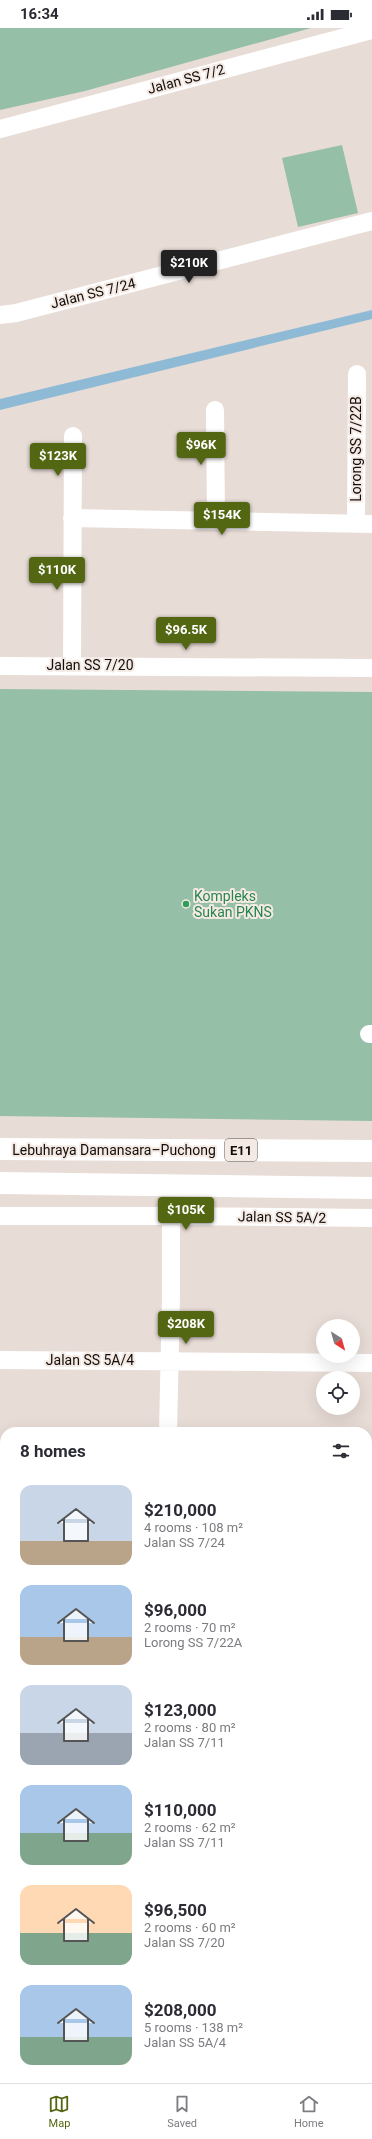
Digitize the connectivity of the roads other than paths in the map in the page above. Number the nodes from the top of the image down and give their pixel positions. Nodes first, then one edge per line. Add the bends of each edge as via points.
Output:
1 (372, 30) edge
2 (5, 129) edge
3 (372, 221) edge
4 (0, 315) edge
5 (357, 374) dead end
6 (215, 410) dead end
7 (74, 436) dead end
8 (72, 518) junction
9 (216, 521) junction
10 (364, 524) edge
11 (72, 665) junction
12 (0, 666) edge
13 (372, 668) edge
14 (0, 1149) edge
15 (372, 1151) edge
16 (0, 1183) edge
17 (372, 1188) edge
18 (0, 1216) edge
19 (171, 1216) junction
20 (372, 1218) edge
21 (0, 1360) edge
22 (170, 1360) junction
23 (372, 1363) edge
24 (168, 1427) edge

1 - 2 street, Jalan SS 7/2
3 - 4 street, Jalan SS 7/24
5 - 10 street, Lorong SS 7/22B
6 - 9 street
7 - 8 street
8 - 9 street
8 - 11 street
9 - 10 street
11 - 12 street, Jalan SS 7/20
11 - 13 street, Jalan SS 7/20
14 - 15 highway, Lebuhraya Damansara–Puchong / E11
16 - 17 highway
18 - 19 street, Jalan SS 5A/2
19 - 20 street, Jalan SS 5A/2
19 - 22 street
21 - 22 street, Jalan SS 5A/4
22 - 23 street, Jalan SS 5A/4
22 - 24 street

